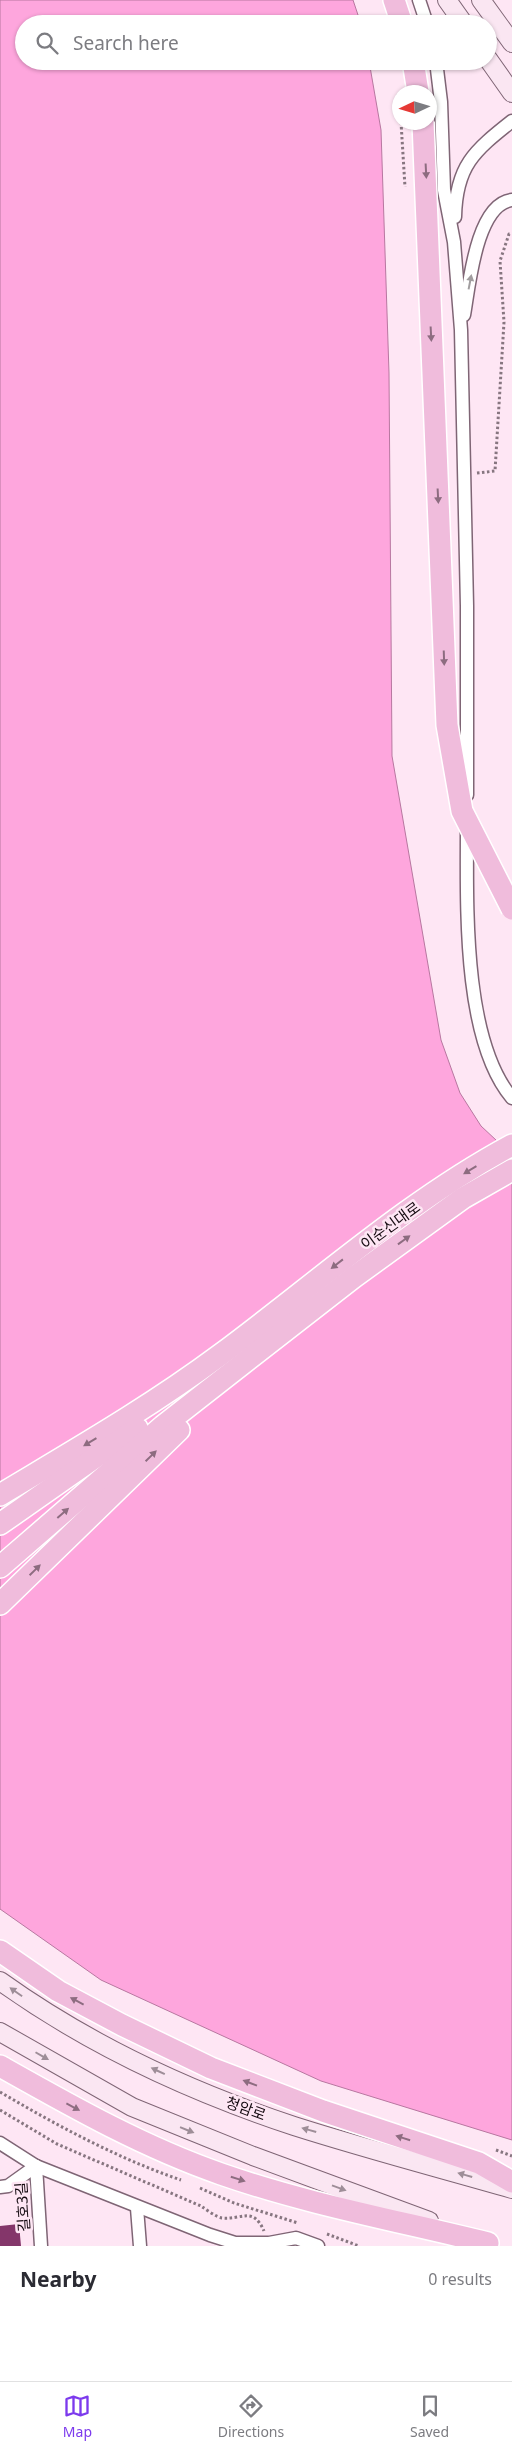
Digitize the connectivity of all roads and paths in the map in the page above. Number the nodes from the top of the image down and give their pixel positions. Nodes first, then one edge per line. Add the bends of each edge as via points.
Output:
1 (394, 0) edge
2 (420, 0) edge
3 (447, 0) edge
4 (480, 0) edge
5 (399, 15) edge
6 (424, 15) edge
7 (458, 15) edge
8 (491, 15) edge
9 (497, 23) edge
10 (512, 43) edge
11 (414, 70) edge
12 (437, 70) edge
13 (496, 70) edge
14 (417, 85) edge
15 (512, 93) edge
16 (512, 121) edge
17 (402, 130) edge
18 (423, 130) edge
19 (405, 181) dead end
20 (512, 200) edge
21 (454, 242) junction
22 (461, 330) junction
23 (512, 909) edge
24 (512, 1098) edge
25 (512, 1145) edge
26 (512, 1170) edge
27 (274, 1314) junction
28 (282, 1334) junction
29 (0, 1495) edge
30 (0, 1524) edge
31 (0, 1567) edge
32 (0, 1604) edge
33 (0, 1951) edge
34 (0, 1981) edge
35 (0, 2032) edge
36 (0, 2066) edge
37 (0, 2110) edge
38 (0, 2143) edge
39 (494, 2150) dead end
40 (512, 2156) edge
41 (36, 2166) junction
42 (512, 2182) edge
43 (0, 2187) edge
44 (512, 2189) edge
45 (137, 2208) junction
46 (263, 2212) dead end
47 (259, 2220) junction
48 (269, 2244) edge
49 (493, 2244) edge
50 (41, 2246) edge
51 (140, 2246) edge
52 (318, 2246) edge

1 - 5 highway
2 - 6 street
3 - 7 main road
4 - 8 main road
9 - 10 main road
11 - 14 highway
12 - 21 street via 442,102 444,190
13 - 15 main road
16 - 21 street via 480,146 465,168 456,192
17 - 19 path
18 -> 23 highway, bridge via 447,725 462,811
22 -> 20 street via 483,229 491,212
21 - 22 street
22 - 24 street via 467,606 467,925 475,1005 482,1038 495,1070
25 -> 27 highway, 이순신대로 via 444,1186
28 -> 26 highway, 이순신대로 via 463,1198
27 -> 29 highway via 137,1414
27 - 30 highway via 227,1360
31 -> 28 highway via 163,1426
32 -> 28 highway
42 -> 33 highway via 479,2163 323,2111 212,2068 58,1991
44 -> 34 main road, 청암로 via 294,2126 210,2095 69,2026
35 -> 49 main road via 132,2107 254,2156
36 -> 49 highway via 112,2127 220,2174 280,2192
37 - 47 path via 57,2144 201,2206 221,2218 249,2215
38 - 41 street
39 - 40 path
41 - 43 street via 8,2186
41 - 45 street
41 - 50 street, 길호3길
45 - 48 street via 235,2243
45 - 51 street
46 - 47 path
47 - 48 path
48 - 52 street via 296,2238

